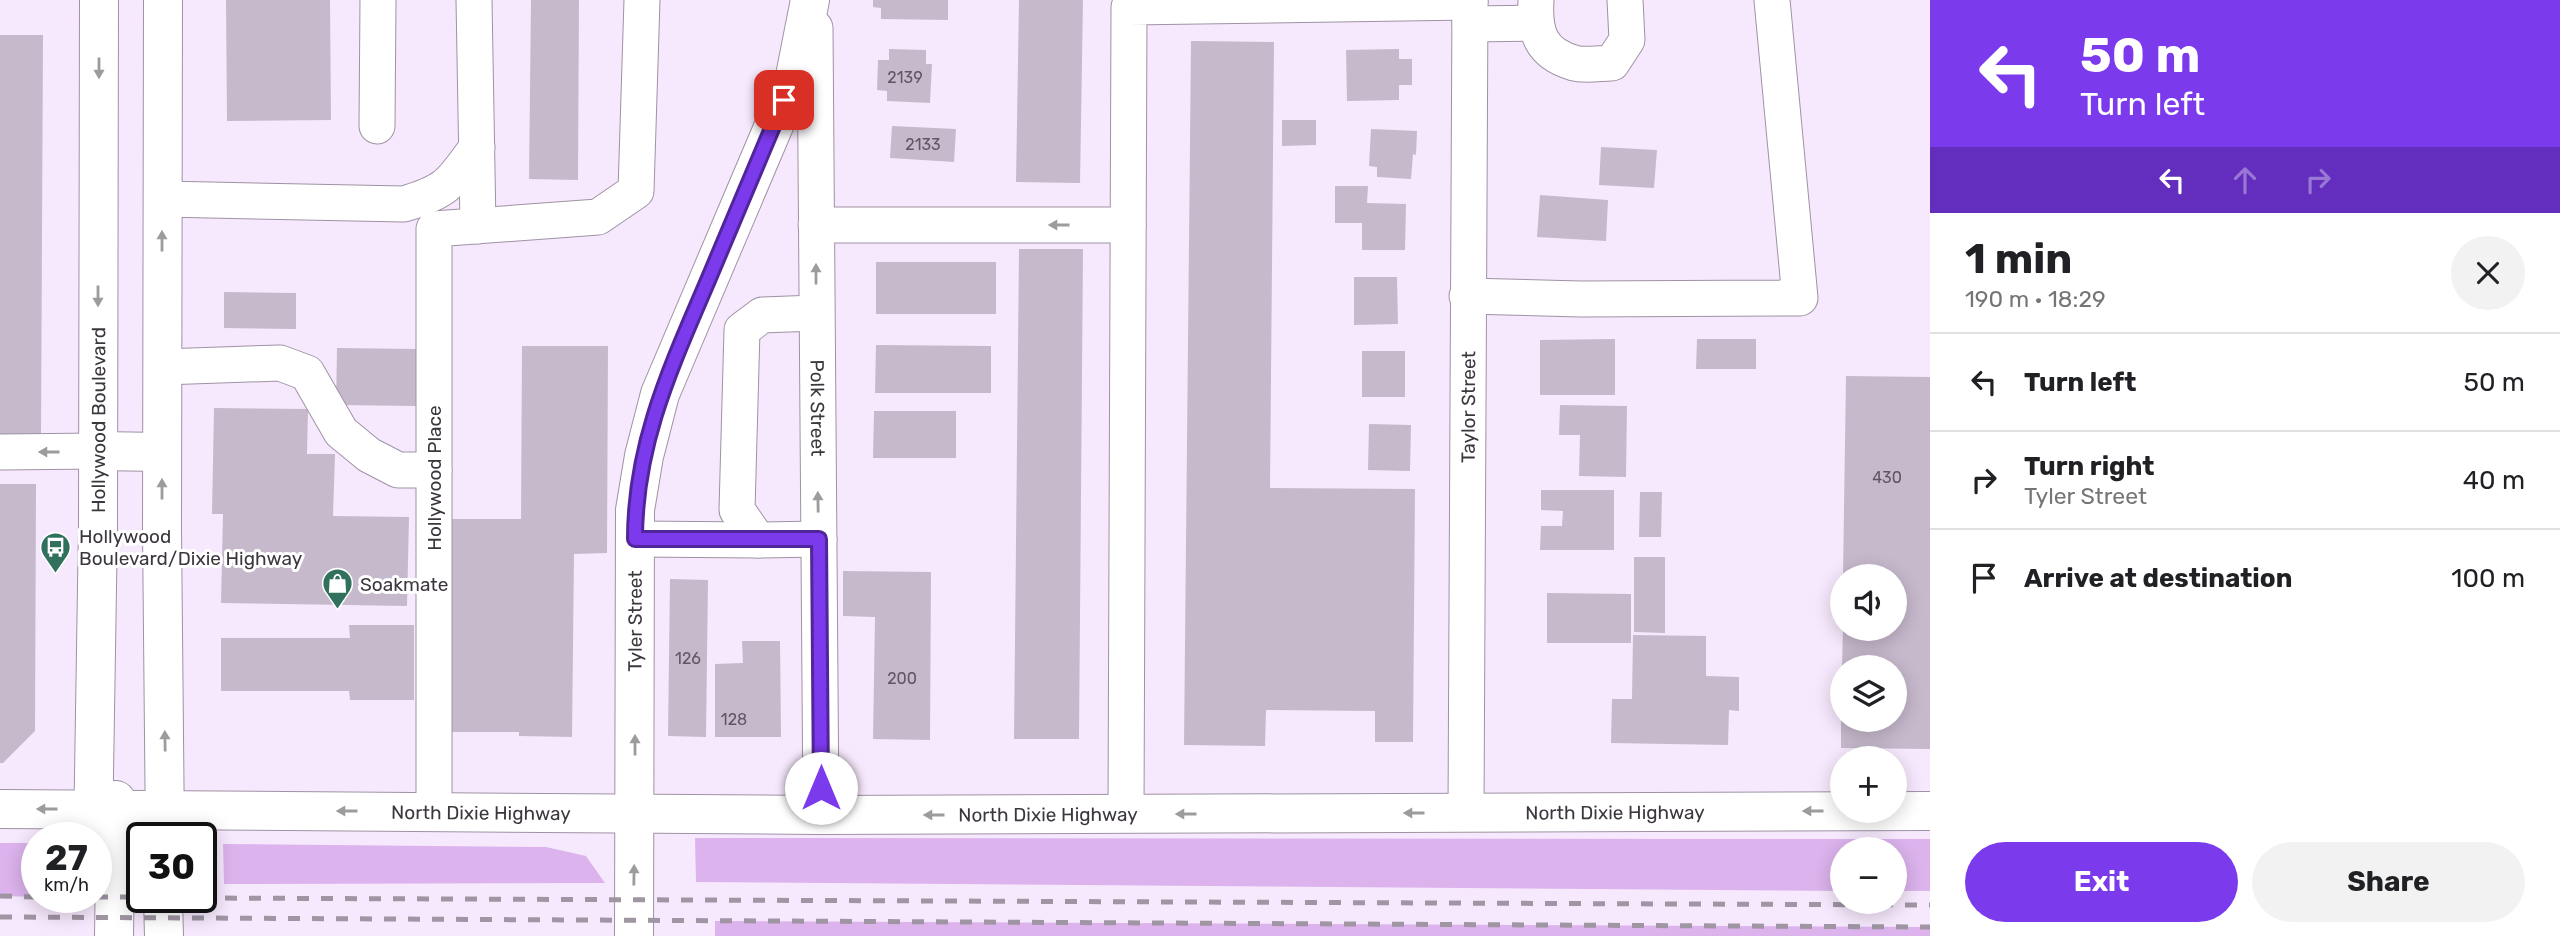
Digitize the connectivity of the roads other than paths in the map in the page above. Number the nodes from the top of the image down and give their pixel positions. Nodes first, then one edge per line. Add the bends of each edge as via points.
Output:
1 (99, 0) edge
2 (163, 0) edge
3 (378, 0) edge
4 (474, 0) edge
5 (642, 0) edge
6 (812, 0) edge
7 (1625, 0) edge
8 (1772, 0) edge
9 (1470, 9) edge
10 (1535, 12) edge
11 (377, 125) dead end
12 (477, 147) junction
13 (163, 200) junction
14 (816, 225) junction
15 (1128, 225) junction
16 (478, 226) junction
17 (1467, 296) junction
18 (816, 313) junction
19 (162, 368) junction
20 (0, 452) edge
21 (162, 452) junction
22 (98, 466) junction
23 (434, 470) junction
24 (635, 539) junction
25 (819, 539) junction
26 (758, 540) junction
27 (0, 809) edge
28 (1930, 811) edge
29 (434, 812) junction
30 (1466, 813) junction
31 (635, 814) junction
32 (1126, 814) junction
33 (821, 815) junction
34 (101, 819) edge
35 (139, 822) edge
36 (165, 822) edge
37 (210, 822) edge
38 (92, 913) edge
39 (163, 913) edge
40 (91, 936) edge
41 (114, 936) edge
42 (164, 936) edge
43 (634, 936) edge

1 -> 22 main road, Hollywood Boulevard
2 - 13 main road
3 - 11 street
4 - 12 street
5 - 16 street via 636,191 598,217
6 - 14 street, Polk Street
6 - 24 main road, Tyler Street via 795,76 660,394 644,456
7 - 10 street via 1627,40 1612,63 1575,63 1544,47
8 - 17 street via 1800,298
9 - 10 street
9 - 15 street via 1129,8
9 - 17 street, Taylor Street
12 - 13 street via 451,183 431,196 404,204
12 - 16 street
19 -> 13 main road
15 -> 14 street
18 -> 14 street, Polk Street
15 - 32 street
16 - 23 street, Hollywood Place via 433,229
17 - 30 street, Taylor Street
25 -> 18 street, Polk Street
18 - 26 street via 762,315 742,330 737,510
19 - 21 main road
19 - 23 street via 280,363 307,373 341,432 369,455 398,470
22 -> 20 street
21 - 22 main road
36 -> 21 main road
22 - 34 main road, Hollywood Boulevard
23 - 29 street, Hollywood Place
24 - 26 street
31 -> 24 main road, Tyler Street
25 - 26 street
25 - 33 street, Polk Street
34 -> 27 main road, North Dixie Highway
28 -> 30 main road, North Dixie Highway
29 - 31 main road, North Dixie Highway
29 -> 37 main road, North Dixie Highway
30 -> 32 main road, North Dixie Highway
31 - 33 main road, North Dixie Highway
43 -> 31 main road, Tyler Street
32 -> 33 main road, North Dixie Highway
34 - 35 main road, North Dixie Highway
34 - 41 main road, Hollywood Boulevard
38 - 40 main road
39 - 42 main road

